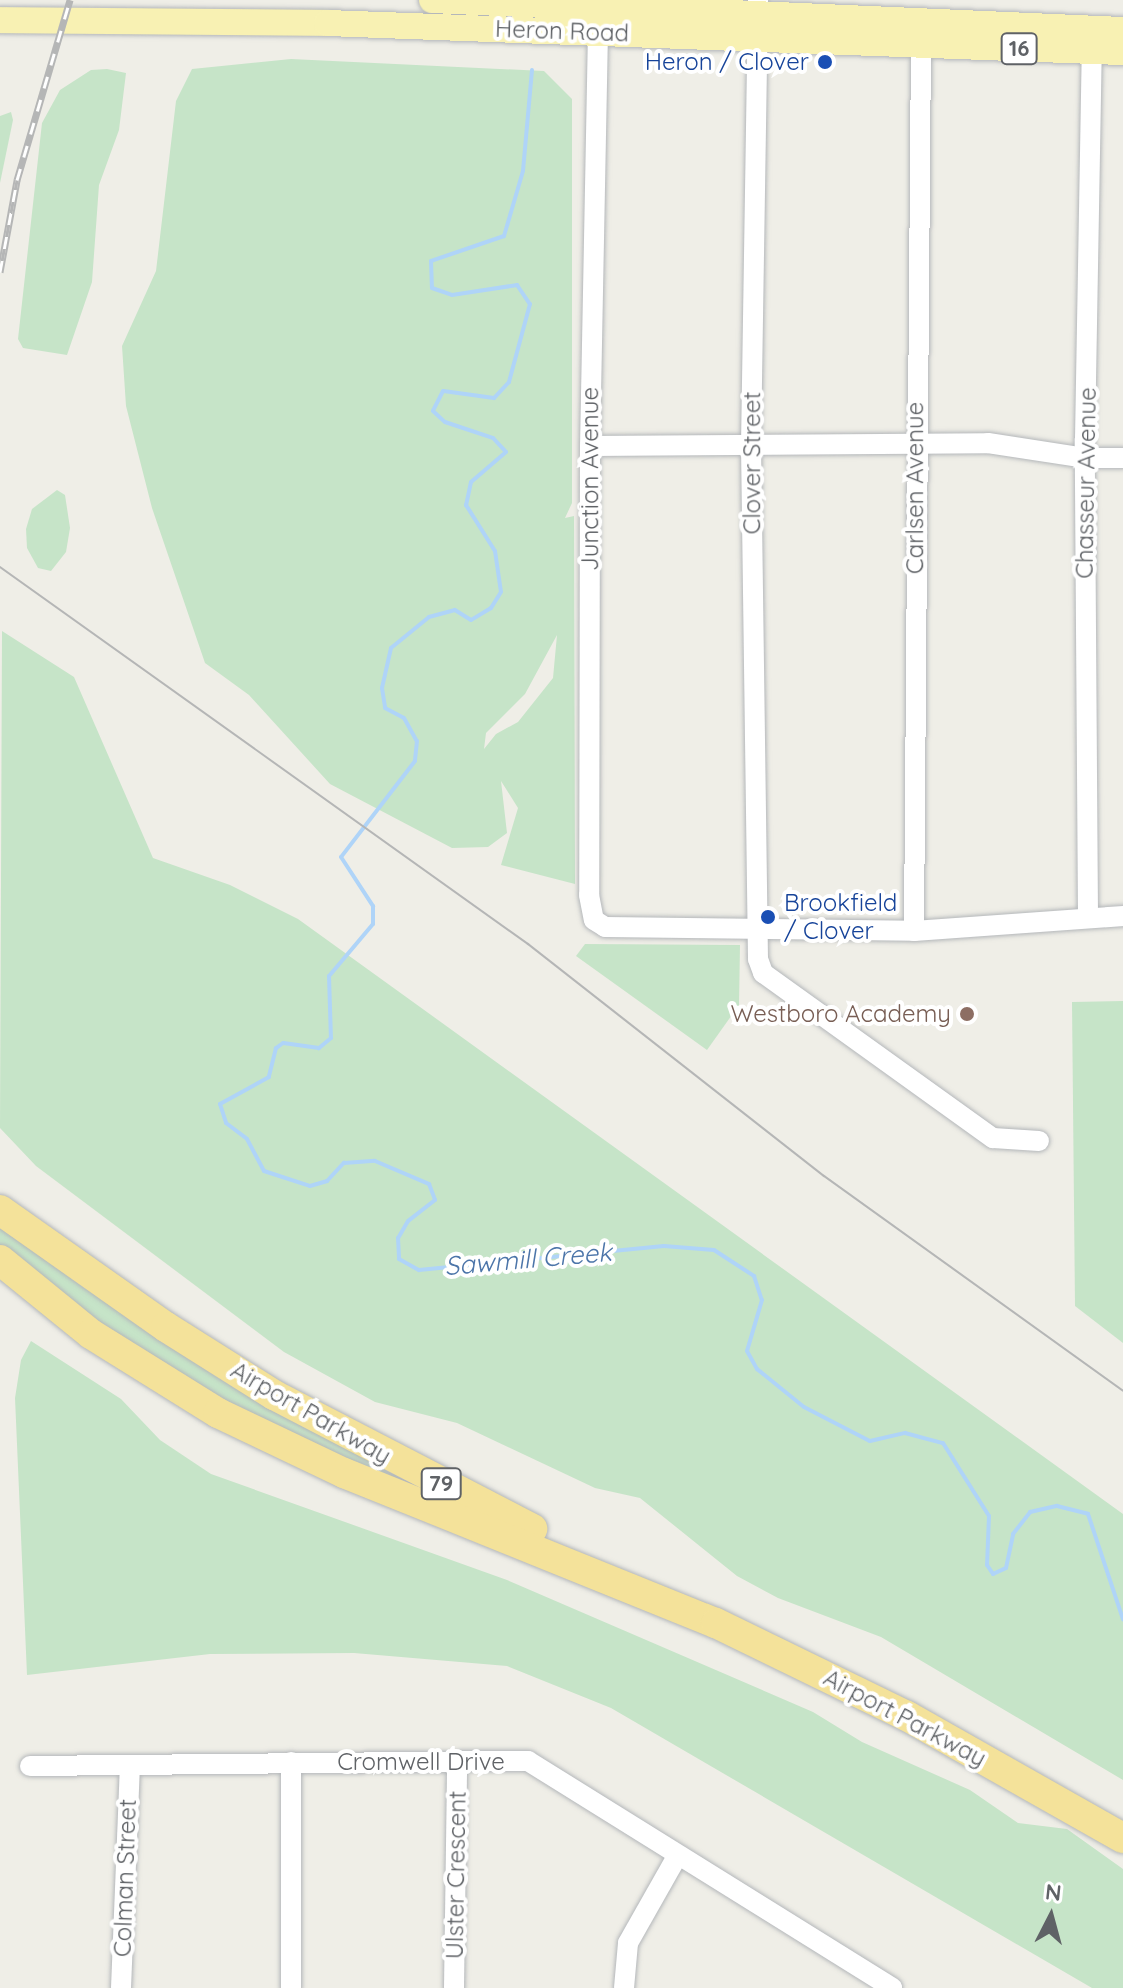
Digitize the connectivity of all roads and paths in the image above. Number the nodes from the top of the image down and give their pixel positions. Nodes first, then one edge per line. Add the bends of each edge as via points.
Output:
1 (432, 0) edge
2 (7, 10) edge
3 (758, 18) edge
4 (1123, 30) edge
5 (598, 31) junction
6 (921, 46) junction
7 (1092, 52) junction
8 (1123, 52) edge
9 (915, 443) junction
10 (751, 445) junction
11 (590, 446) junction
12 (1085, 458) junction
13 (1123, 458) edge
14 (1088, 915) junction
15 (1123, 916) edge
16 (755, 926) junction
17 (914, 931) junction
18 (1039, 1141) dead end
19 (0, 1199) edge
20 (0, 1210) edge
21 (27, 1227) junction
22 (0, 1260) edge
23 (683, 1608) junction
24 (457, 1761) junction
25 (291, 1762) junction
26 (30, 1766) dead end
27 (130, 1767) junction
28 (1123, 1838) edge
29 (676, 1858) junction
30 (121, 1988) edge
31 (291, 1988) edge
32 (454, 1988) edge
33 (624, 1988) edge
34 (892, 1988) edge

1 - 3 main road, Heron Road / 16
2 - 5 main road, Heron Road / 16
3 - 4 main road, Heron Road / 16
3 - 5 main road, Heron Road / 16
3 - 6 main road, Heron Road / 16
3 - 10 street, Clover Street
5 - 11 street, Junction Avenue
6 - 7 main road, Heron Road / 16
6 - 9 street, Carlsen Avenue
7 - 8 main road, Heron Road / 16
7 - 12 street, Chasseur Avenue
9 - 10 street
9 - 12 street via 988,443
9 - 17 street, Carlsen Avenue
10 - 11 street
10 - 16 street, Clover Street
11 - 16 street, Junction Avenue via 589,895 598,923
12 - 13 street
12 - 14 street, Chasseur Avenue
14 - 15 street
14 - 17 street via 1012,927
16 - 17 street
16 - 18 street, Clover Street via 763,973 993,1138
19 - 21 highway
20 - 21 highway, Airport Parkway / 79
21 - 23 highway, Airport Parkway / 79 via 166,1327 274,1395
22 - 23 highway, Airport Parkway / 79 via 123,1357 276,1443
23 - 28 highway, Airport Parkway / 79 via 907,1716
24 - 25 street, Cromwell Drive
24 - 29 street, Cromwell Drive via 528,1761
24 - 32 street, Ulster Crescent
25 - 27 street, Cromwell Drive
25 - 31 street
26 - 27 street, Cromwell Drive
27 - 30 street, Colman Street
29 - 33 street via 628,1943
29 - 34 street, Cromwell Drive

